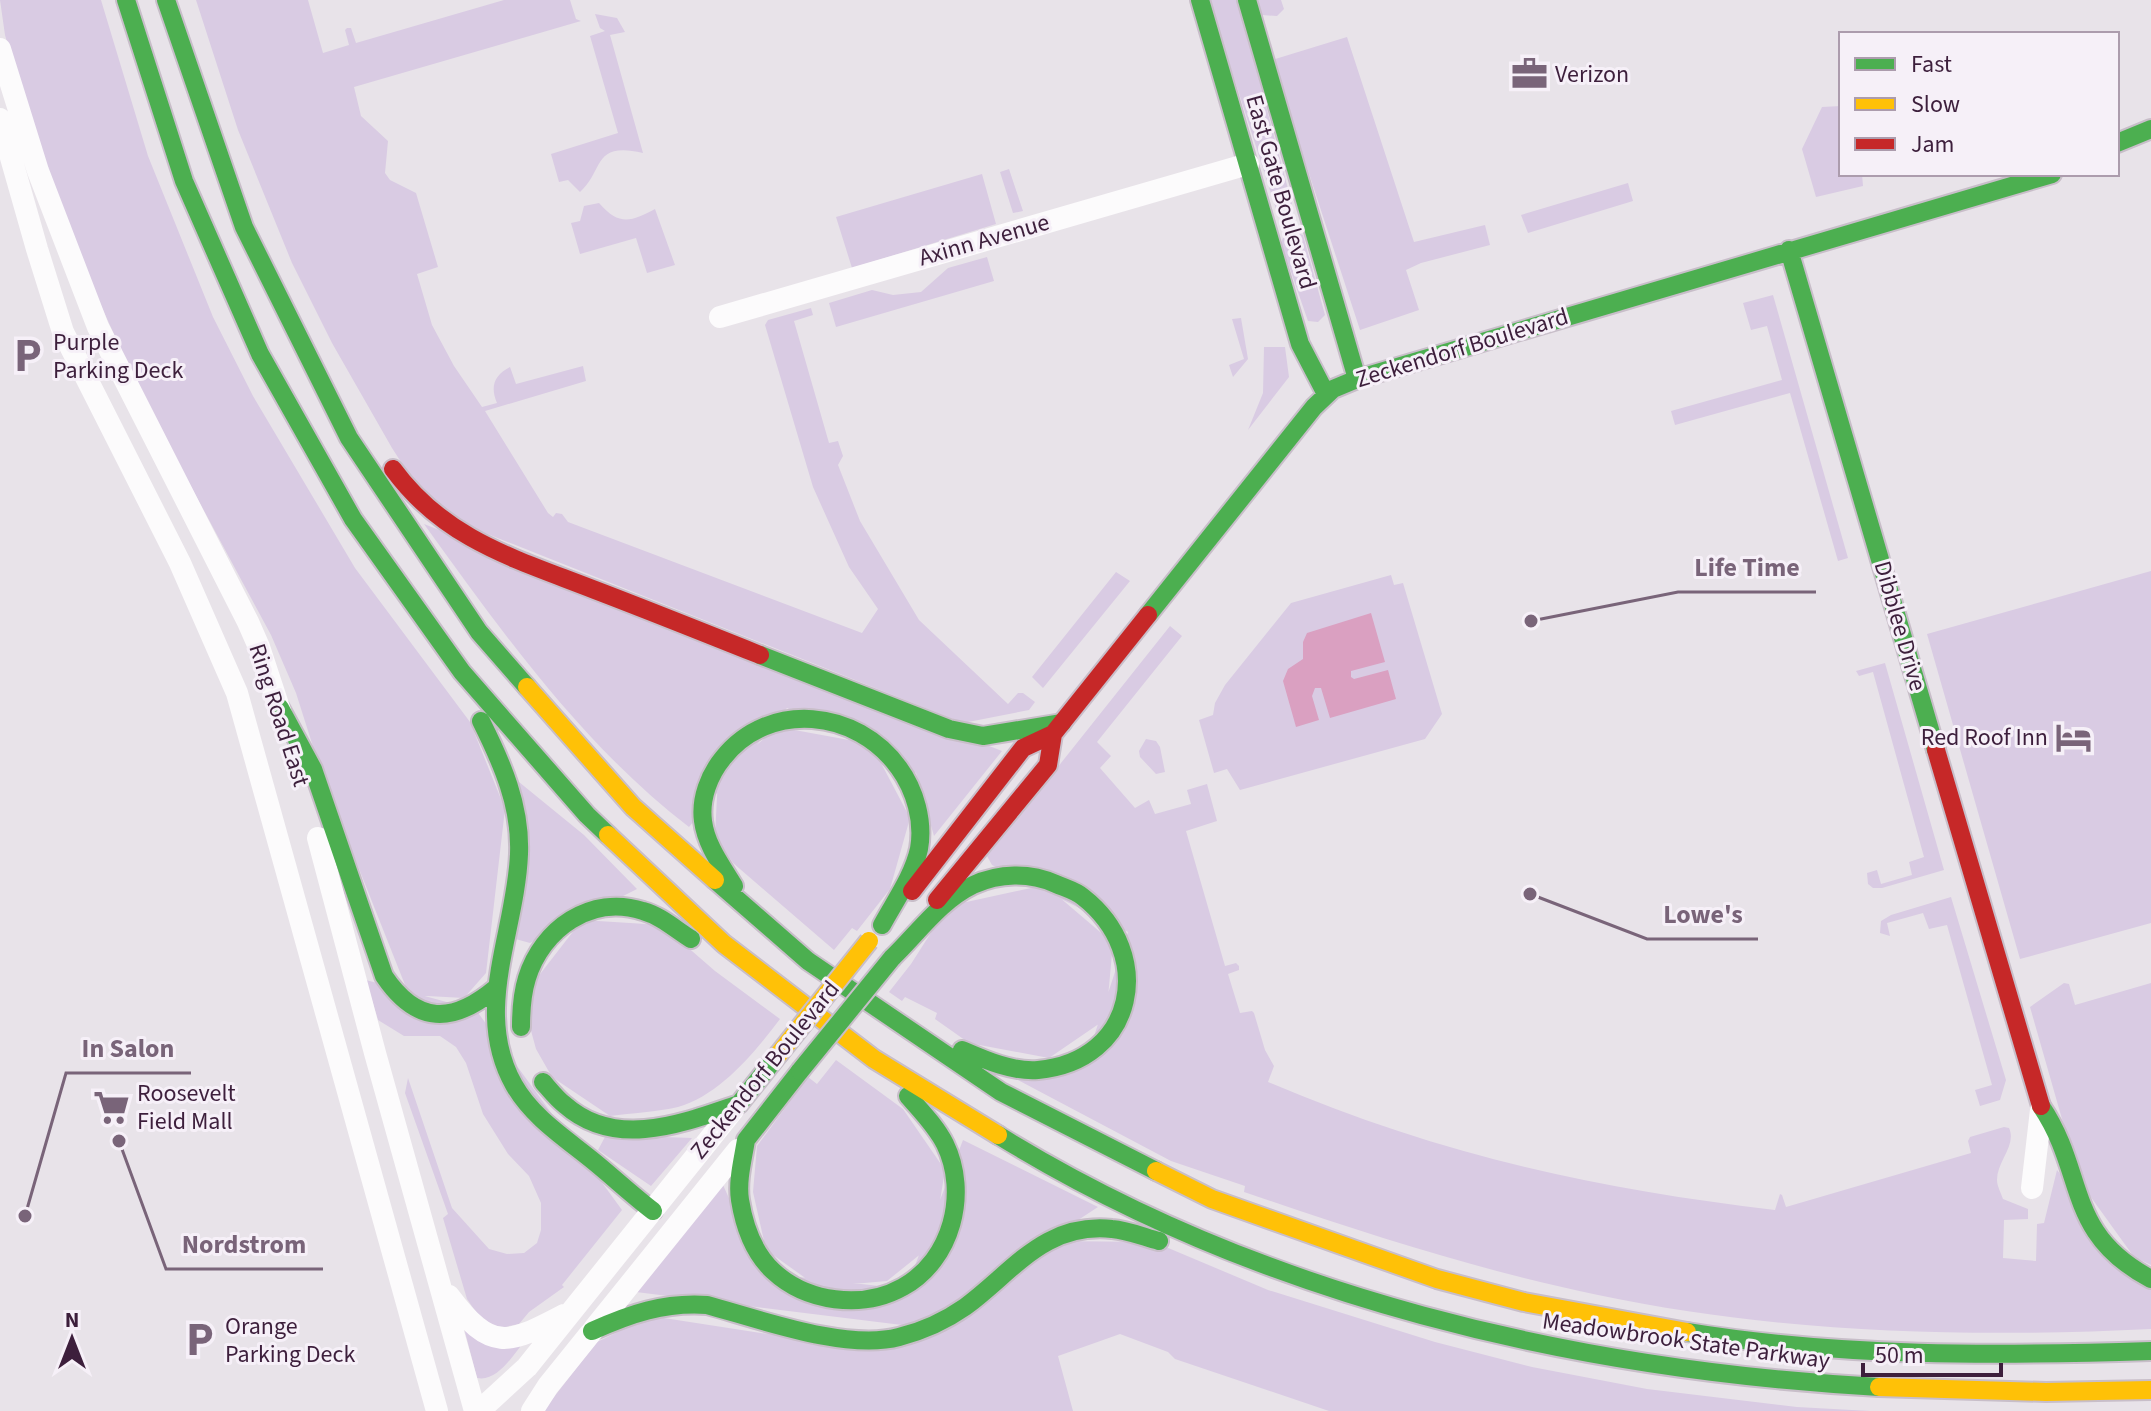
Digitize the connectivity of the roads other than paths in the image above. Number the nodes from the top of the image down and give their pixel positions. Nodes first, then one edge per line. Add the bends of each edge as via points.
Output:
1 (126, 0) edge
2 (166, 0) edge
3 (1200, 0) edge
4 (1247, 0) edge
5 (0, 49) edge
6 (0, 119) edge
7 (2151, 129) edge
8 (2119, 142) edge
9 (2151, 149) edge
10 (2119, 157) edge
11 (1248, 164) junction
12 (2034, 176) edge
13 (2044, 176) edge
14 (2018, 182) junction
15 (1289, 222) junction
16 (1789, 250) junction
17 (31, 251) junction
18 (68, 253) junction
19 (720, 317) dead end
20 (310, 367) junction
21 (1357, 379) junction
22 (1326, 394) junction
23 (368, 434) dead end
24 (385, 456) dead end
25 (441, 647) junction
26 (280, 708) junction
27 (1058, 729) junction
28 (756, 920) junction
29 (882, 925) junction
30 (892, 958) junction
31 (773, 985) junction
32 (496, 988) junction
33 (874, 1012) junction
34 (523, 1040) dead end
35 (879, 1062) junction
36 (532, 1064) dead end
37 (739, 1104) junction
38 (2041, 1106) junction
39 (746, 1140) junction
40 (2032, 1188) dead end
41 (653, 1211) junction
42 (1265, 1264) junction
43 (2151, 1279) edge
44 (441, 1285) junction
45 (573, 1311) junction
46 (592, 1331) junction
47 (2151, 1351) edge
48 (2151, 1390) edge
49 (437, 1411) edge
50 (477, 1411) edge
51 (532, 1411) edge

1 - 25 main road, Meadowbrook State Parkway via 181,176 249,332 346,509
2 - 20 main road, Meadowbrook State Parkway via 226,184
3 - 11 main road, East Gate Boulevard
4 - 15 main road, East Gate Boulevard
5 - 18 street, Ring Road East
6 - 17 street, Ring Road East
7 - 8 main road
9 - 10 main road
11 - 15 main road, East Gate Boulevard
11 - 19 street, Axinn Avenue
12 - 14 main road, Zeckendorf Boulevard
13 - 14 main road, Zeckendorf Boulevard
14 - 16 main road, Zeckendorf Boulevard
15 - 21 main road, East Gate Boulevard
15 - 22 main road, East Gate Boulevard via 1304,354
16 - 21 main road, Zeckendorf Boulevard
16 - 38 main road, Dibblee Drive
17 - 18 street
17 - 49 street, Ring Road East via 63,332 180,563 237,693
18 - 26 street, Ring Road East via 114,362 248,622
20 - 23 main road
20 - 28 main road, Meadowbrook State Parkway via 379,488 496,654 630,806
21 - 22 main road, Zeckendorf Boulevard
22 - 27 main road, Zeckendorf Boulevard
24 - 27 main road via 434,516 501,553 960,733
25 - 31 main road, Meadowbrook State Parkway via 526,751 596,825
25 - 32 main road via 496,751 516,806 517,873
26 - 32 main road via 313,769 394,993 417,1010 445,1015 470,1007
26 - 44 street, Ring Road East
27 - 29 main road, Zeckendorf Boulevard via 1023,748
27 - 30 main road, Zeckendorf Boulevard via 1048,765
28 - 29 main road via 709,841 703,820 707,787 717,764 740,739 774,722 813,717 872,737 894,759 913,792 919,848
28 - 33 main road, Meadowbrook State Parkway
29 - 37 main road, Zeckendorf Boulevard, bridge
30 - 33 main road via 963,890 1001,877 1036,877 1083,895 1109,920 1126,959 1127,994 1115,1027 1099,1046 1071,1063 1038,1070 983,1060
30 - 39 main road, Zeckendorf Boulevard, bridge
31 - 34 main road via 657,916 622,907 596,909 560,926 535,955 522,990
31 - 35 main road, Meadowbrook State Parkway
32 - 41 main road via 496,1042 521,1096
33 - 47 main road, Meadowbrook State Parkway via 1007,1098 1124,1160 1281,1228 1441,1281 1606,1318 1776,1342 1979,1355
35 - 39 main road via 938,1131 957,1184 954,1219 943,1246 930,1265 900,1288 866,1301 831,1300 792,1286 770,1269 750,1241 741,1209
35 - 42 main road, Meadowbrook State Parkway via 1080,1182
36 - 37 main road via 568,1107 616,1129 665,1128
37 - 41 street, Zeckendorf Boulevard
38 - 40 street, Dibblee Drive
38 - 43 main road via 2060,1135 2091,1224 2114,1254
39 - 46 street, Zeckendorf Boulevard
41 - 45 street, Zeckendorf Boulevard
42 - 46 main road via 1124,1229 1091,1227 1041,1242 955,1314 898,1338 850,1339 686,1303 643,1308
42 - 48 main road, Meadowbrook State Parkway via 1452,1324 1699,1372 1926,1392
44 - 45 street via 470,1322 499,1338 522,1336
44 - 50 street, Ring Road East
45 - 50 street, Zeckendorf Boulevard via 527,1367
46 - 51 street, Zeckendorf Boulevard

